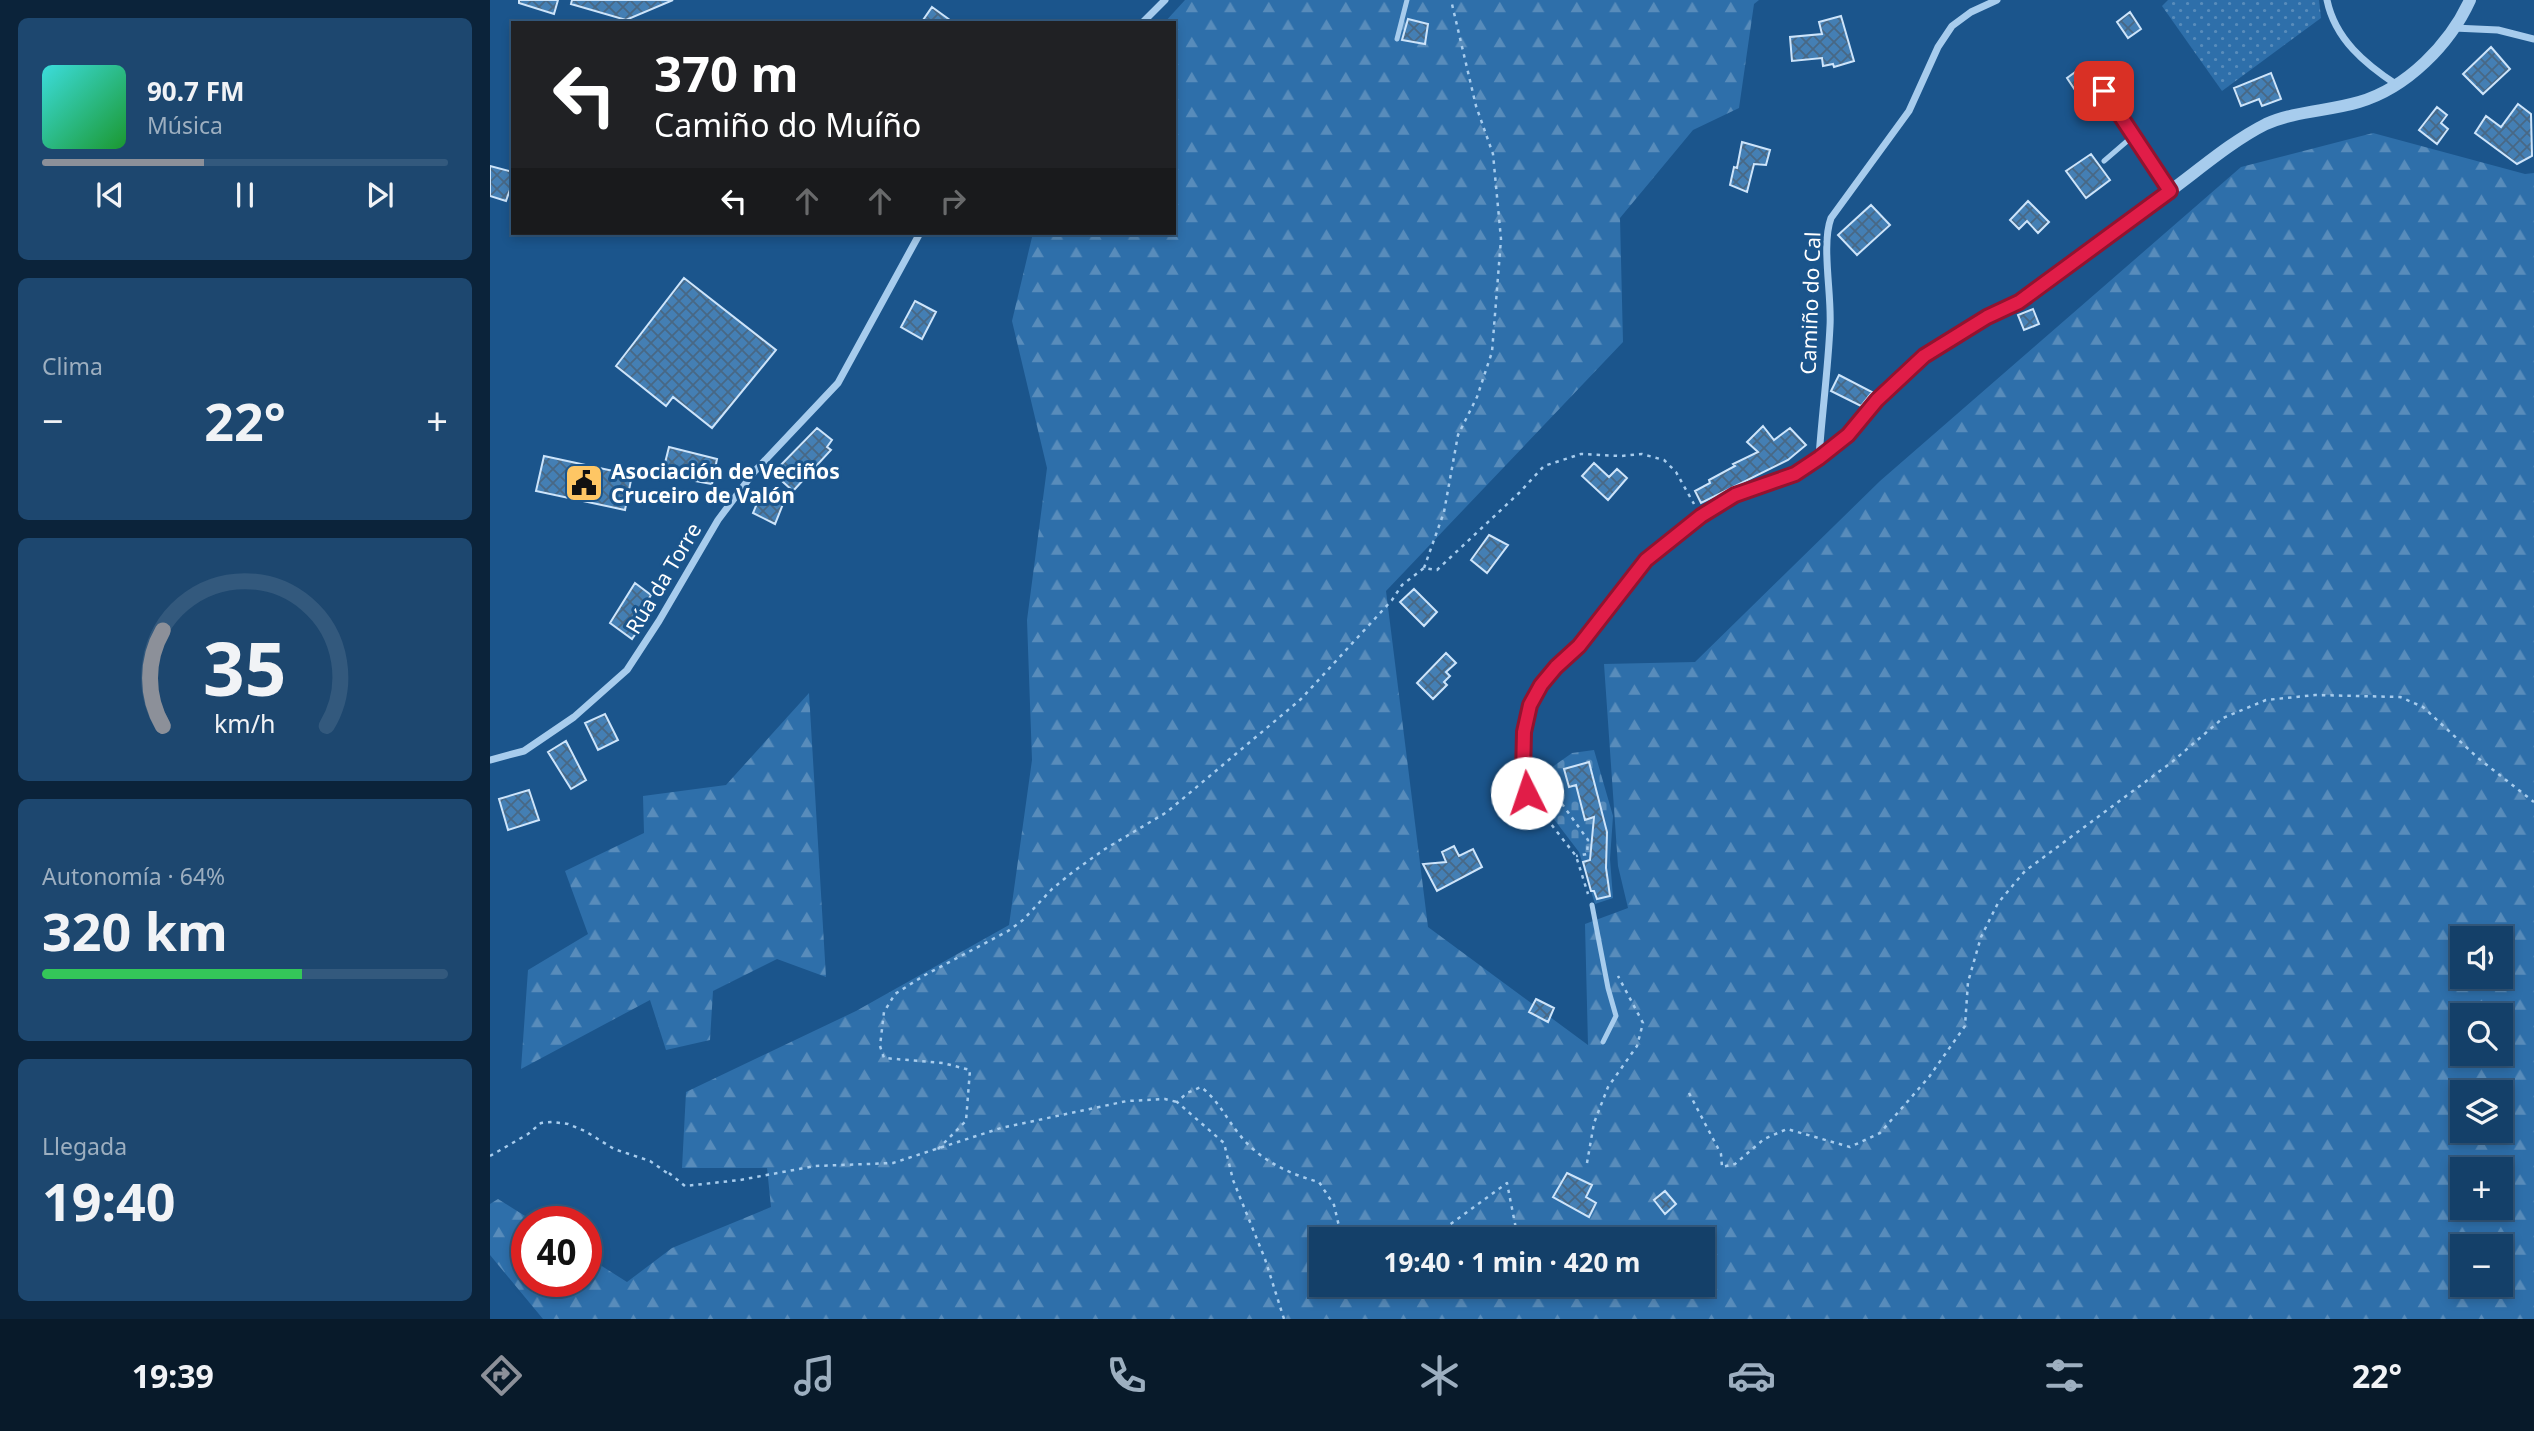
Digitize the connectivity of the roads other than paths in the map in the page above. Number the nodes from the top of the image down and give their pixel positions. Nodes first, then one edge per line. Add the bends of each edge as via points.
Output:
1 (1407, 0) edge
2 (1997, 0) edge
3 (2327, 0) edge
4 (2470, 0) edge
5 (1161, 1) edge
6 (1144, 21) edge
7 (2453, 28) junction
8 (1397, 39) dead end
9 (2534, 39) edge
10 (2397, 85) junction
11 (2104, 91) dead end
12 (2133, 136) junction
13 (2104, 161) dead end
14 (2170, 191) junction
15 (919, 235) edge
16 (1819, 458) junction
17 (490, 760) edge
18 (1527, 793) road end
19 (1592, 905) dead end
20 (1603, 1042) dead end

1 - 8 lane
2 - 16 street, Camiño do Cal via 1952,26 1909,111 1831,218 1826,232 1830,327
3 - 10 street via 2333,22 2361,60
4 - 7 street
5 - 6 street
7 - 9 street via 2498,30
7 - 10 street
10 - 14 street via 2360,102 2267,124
11 - 12 lane
12 - 13 lane
12 - 14 lane
14 - 16 street via 2019,302 1924,356 1848,435
15 - 17 street, Rúa da Torre via 838,383 754,472 718,520 627,670 574,717 524,751
16 - 18 street via 1795,474 1735,495 1646,560 1579,646 1541,685 1530,705 1524,732
19 - 20 lane via 1616,1016

